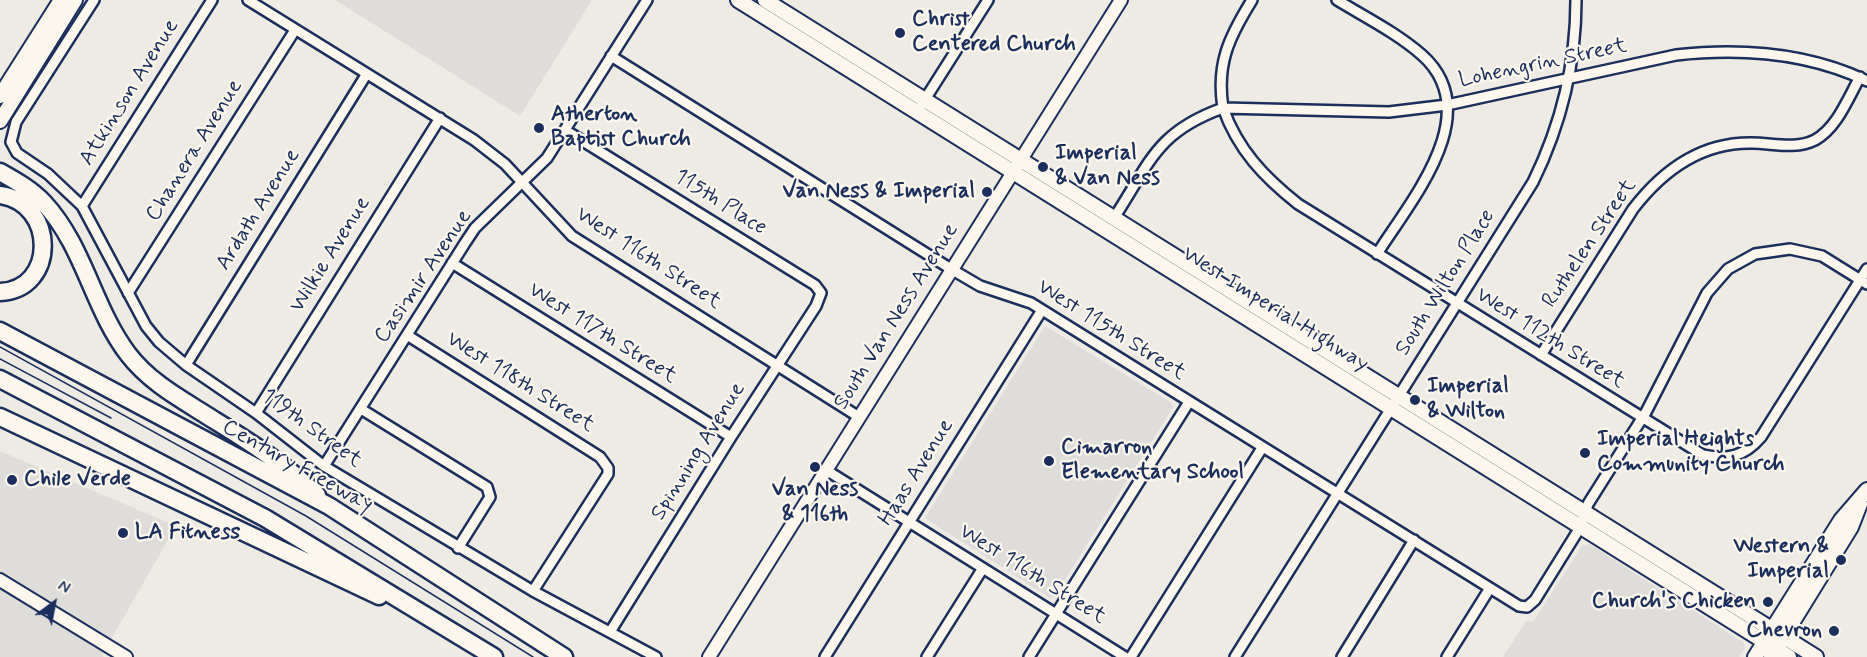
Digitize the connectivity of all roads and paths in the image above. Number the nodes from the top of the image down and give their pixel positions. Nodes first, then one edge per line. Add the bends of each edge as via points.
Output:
1 (61, 0) edge
2 (75, 0) edge
3 (94, 0) edge
4 (212, 0) edge
5 (248, 0) edge
6 (646, 0) edge
7 (738, 0) edge
8 (765, 0) edge
9 (975, 0) edge
10 (1121, 0) edge
11 (1252, 0) edge
12 (1337, 0) edge
13 (1576, 0) edge
14 (987, 3) edge
15 (295, 30) junction
16 (611, 56) junction
17 (366, 75) junction
18 (1569, 78) junction
19 (1864, 79) edge
20 (0, 96) edge
21 (926, 100) junction
22 (1447, 105) junction
23 (1223, 108) junction
24 (917, 112) junction
25 (440, 118) junction
26 (0, 122) edge
27 (565, 130) junction
28 (1017, 166) junction
29 (0, 172) edge
30 (523, 183) junction
31 (0, 195) edge
32 (82, 206) junction
33 (1114, 218) junction
34 (1377, 254) junction
35 (452, 263) junction
36 (1867, 268) edge
37 (951, 269) junction
38 (1864, 281) edge
39 (0, 292) edge
40 (128, 293) junction
41 (821, 293) joint
42 (1457, 304) junction
43 (1042, 310) junction
44 (0, 331) edge
45 (407, 335) junction
46 (1541, 355) junction
47 (186, 365) junction
48 (777, 366) junction
49 (0, 379) edge
50 (1189, 402) junction
51 (1396, 402) junction
52 (361, 409) junction
53 (256, 413) junction
54 (0, 417) edge
55 (859, 417) junction
56 (1642, 419) junction
57 (731, 437) junction
58 (1263, 447) junction
59 (324, 466) junction
60 (826, 470) junction
61 (1338, 493) junction
62 (1865, 493) edge
63 (328, 506) junction
64 (1585, 511) junction
65 (909, 522) junction
66 (1581, 526) junction
67 (1414, 540) junction
68 (458, 548) junction
69 (983, 568) junction
70 (0, 580) edge
71 (1490, 588) junction
72 (533, 591) junction
73 (1056, 614) junction
74 (610, 632) junction
75 (459, 634) junction
76 (1774, 643) edge
77 (126, 657) edge
78 (494, 657) edge
79 (564, 657) edge
80 (656, 657) edge
81 (709, 657) edge
82 (825, 657) edge
83 (927, 657) edge
84 (1029, 657) edge
85 (1125, 657) edge
86 (1131, 657) edge
87 (1235, 657) edge
88 (1342, 657) edge
89 (1447, 657) edge
90 (1755, 657) edge
91 (1789, 657) edge
92 (1816, 657) edge

1 - 20 main road
2 - 26 main road
3 - 32 street, 119th Street via 12,130 11,142 17,153 48,174
4 - 32 street, Atkinson Avenue
5 - 15 street, West 116th Street
6 - 16 street, Casimir Avenue
7 - 24 main road, West Imperial Highway
8 - 21 main road, West Imperial Highway
9 - 14 street
10 - 28 main road, South Van Ness Avenue
11 - 23 street via 1224,55
12 - 22 street via 1422,55 1443,87
13 - 18 street, South Wilton Place
14 - 21 street
15 - 17 street, West 116th Street
15 - 40 street, Chanera Avenue
16 - 27 street, Casimir Avenue
16 - 37 street, West 115th Street
17 - 25 street, West 116th Street
17 - 47 street, Ardath Avenue
18 - 19 street, Lohengrin Street via 1712,51 1803,59
18 - 22 street, Lohengrin Street
18 - 42 street, South Wilton Place via 1559,120 1533,182
19 - 46 street, Ruthelen Street via 1824,134 1814,140 1789,146 1726,145 1687,158 1649,187
21 - 24 street
21 - 28 main road, West Imperial Highway
22 - 23 street, Lohengrin Street via 1389,112
22 - 34 street via 1440,153
23 - 33 street via 1189,122 1166,140
23 - 34 street, West 112th Street via 1242,150 1278,188
24 - 28 main road, West Imperial Highway
25 - 30 street, West 116th Street via 490,151
25 - 53 street, Wilkie Avenue
27 - 30 street, Casimir Avenue via 543,164
27 - 41 street, 115th Place via 815,285
28 - 33 main road, West Imperial Highway
28 - 37 main road, South Van Ness Avenue
28 - 51 main road, West Imperial Highway
29 - 63 highway via 30,190 54,214 75,249 106,319 141,369 174,397 299,478
30 - 35 street, Casimir Avenue via 475,228
30 - 48 street, West 116th Street via 572,236
31 - 39 highway via 30,210 40,225 44,242 38,267 29,279
32 - 40 street, 119th Street
33 - 51 main road, West Imperial Highway
34 - 42 street, West 112th Street
35 - 45 street, Casimir Avenue
35 - 57 street, West 117th Street
36 - 38 street, West 112th Street
37 - 43 street, West 115th Street via 980,286 1021,298
37 - 55 main road, South Van Ness Avenue
38 - 56 street via 1822,256 1790,249 1755,254 1728,269 1707,293
38 - 56 street, West 112th Street via 1752,448 1721,459 1702,456
40 - 47 street, 119th Street via 146,326
41 - 48 street, Spinning Avenue
42 - 46 street, West 112th Street
42 - 51 street, South Wilton Place
43 - 50 street, West 115th Street
43 - 65 street, Haas Avenue
44 - 63 highway, Century Freeway
45 - 52 street, Casimir Avenue
45 - 72 street, West 118th Street via 600,457 608,468 608,474
46 - 56 street, West 112th Street
47 - 53 street, 119th Street
48 - 55 street, West 116th Street
48 - 57 street, Spinning Avenue
49 - 75 highway via 265,518
50 - 58 street, West 115th Street
50 - 73 street
51 - 61 street, South Wilton Place
51 - 64 main road, West Imperial Highway
51 - 66 main road, West Imperial Highway
52 - 59 street, Casimir Avenue
52 - 68 street via 482,483 490,492
53 - 59 street, 119th Street
54 - 75 highway
55 - 60 main road, South Van Ness Avenue
56 - 64 street
57 - 74 street, Spinning Avenue
58 - 61 street, West 115th Street
58 - 86 street
59 - 68 street, 119th Street
60 - 65 street, West 116th Street
60 - 81 main road, South Van Ness Avenue
61 - 67 street, West 115th Street
61 - 87 street, South Wilton Place
62 - 76 main road via 1851,527
63 - 79 highway, Century Freeway
64 - 66 street
64 - 76 main road, West Imperial Highway
65 - 69 street, West 116th Street
65 - 82 street, Haas Avenue
66 - 71 street, West 115th Street via 1527,607
66 - 76 main road, West Imperial Highway
67 - 71 street, West 115th Street
67 - 88 street
68 - 72 street, 119th Street
69 - 73 street, West 116th Street
69 - 83 street
70 - 77 main road
71 - 89 street
72 - 74 street, 119th Street
73 - 84 street
73 - 85 street, West 116th Street
74 - 80 street, 119th Street
75 - 78 highway
76 - 90 main road
76 - 91 main road, West Imperial Highway
76 - 92 main road, West Imperial Highway

